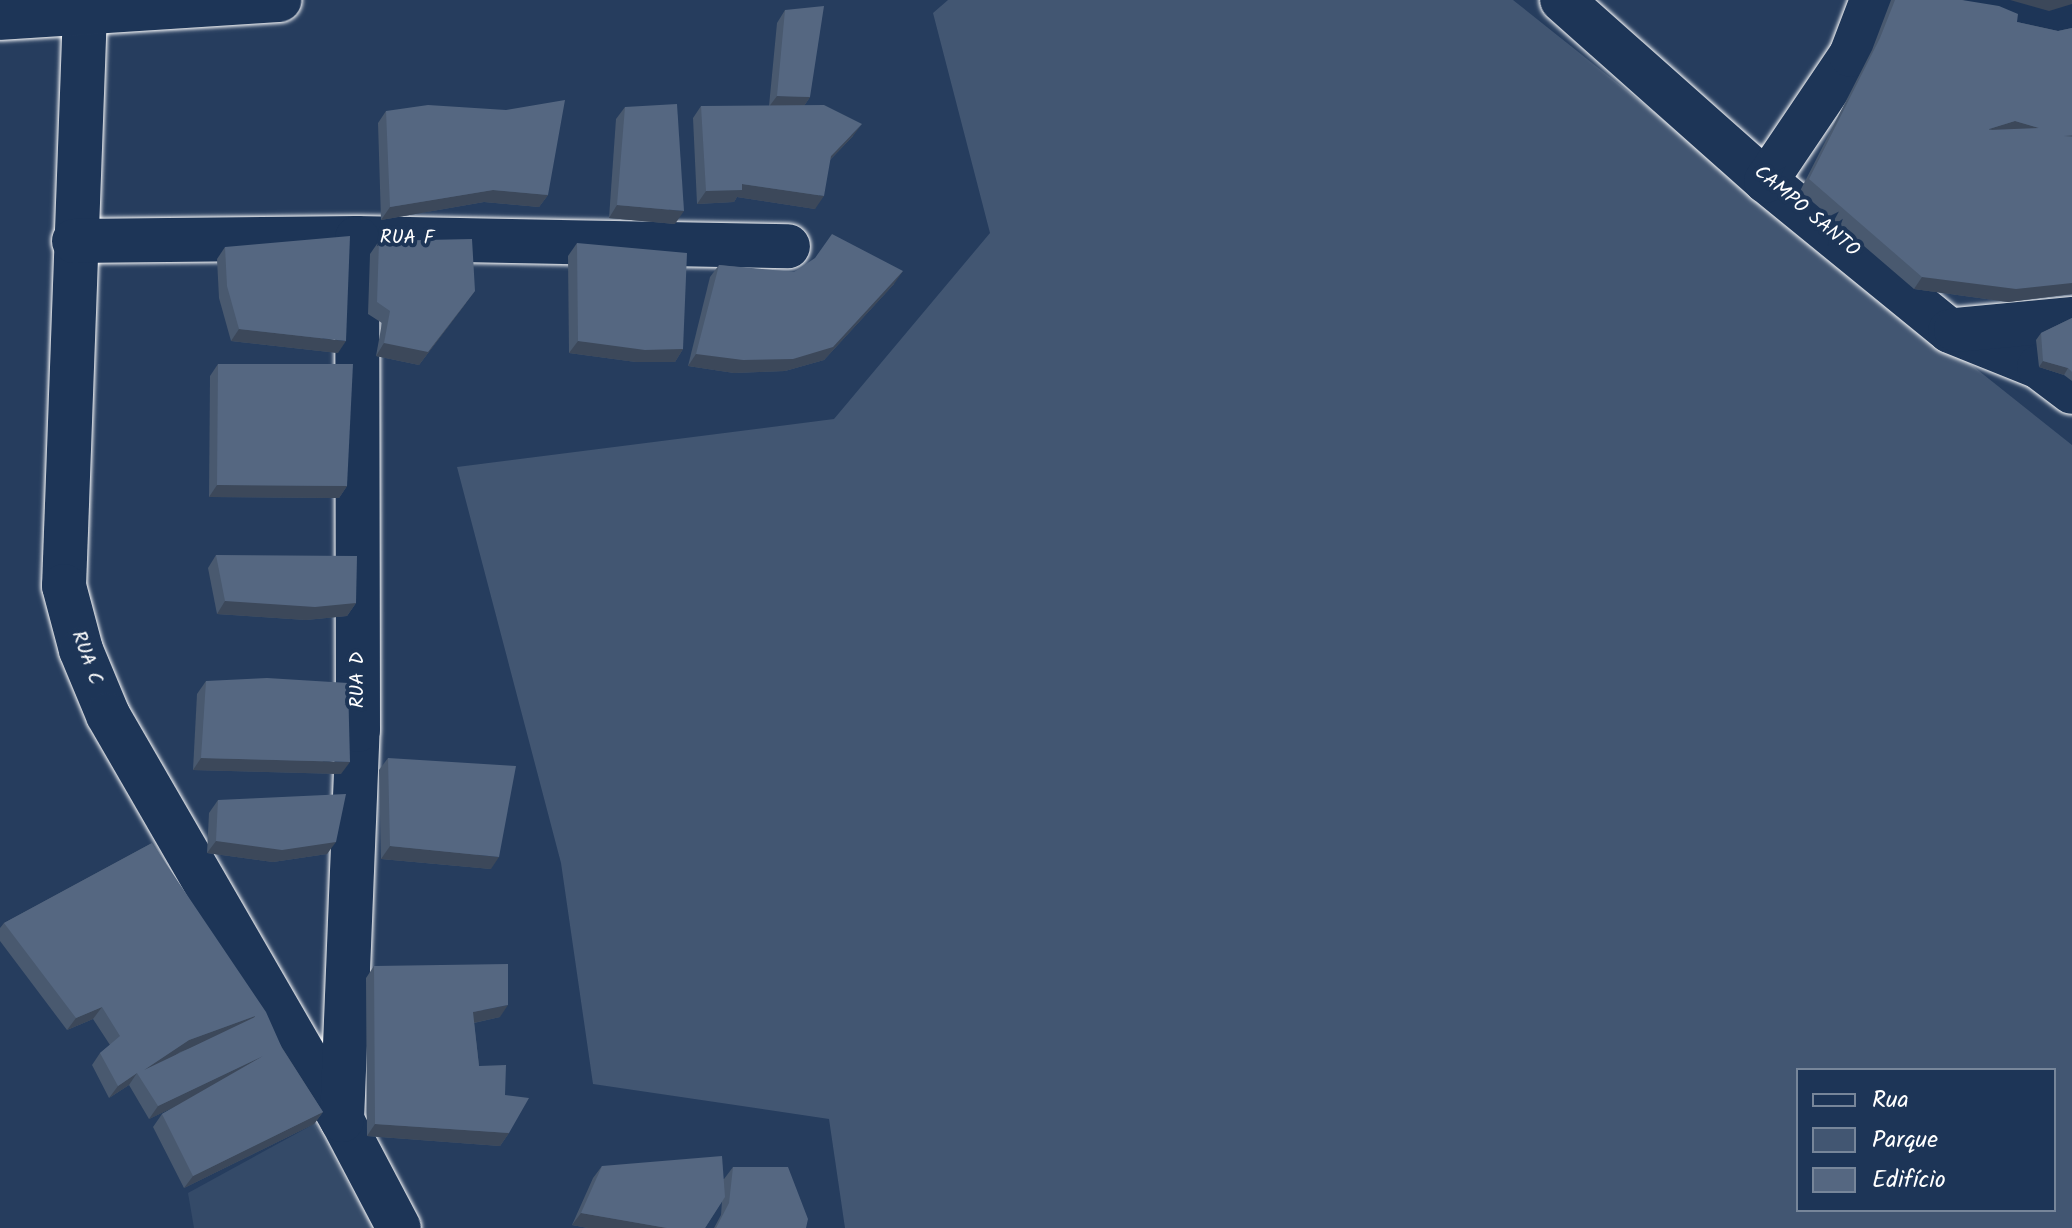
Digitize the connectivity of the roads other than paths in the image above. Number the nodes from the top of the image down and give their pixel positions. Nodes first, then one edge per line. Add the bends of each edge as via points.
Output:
1 (279, 0) edge
2 (1562, 0) edge
3 (1872, 0) edge
4 (1982, 0) edge
5 (85, 11) junction
6 (0, 18) edge
7 (2072, 22) edge
8 (1766, 181) junction
9 (357, 238) junction
10 (74, 241) junction
11 (788, 246) dead end
12 (2072, 319) edge
13 (1950, 331) junction
14 (2072, 392) edge
15 (342, 1120) junction
16 (399, 1228) edge

1 - 5 street
2 - 8 street, CAMPO SANTO
3 - 8 street via 1851,55
4 - 7 street
5 - 6 street
5 - 10 street, RUA C
8 - 13 street, CAMPO SANTO
9 - 10 street, RUA F
9 - 11 street, RUA F
9 - 15 street, RUA D via 358,730
10 - 15 street, RUA C via 64,586 81,650 108,715
12 - 13 street
13 - 14 street, CAMPO SANTO via 2039,367
15 - 16 street, RUA C

